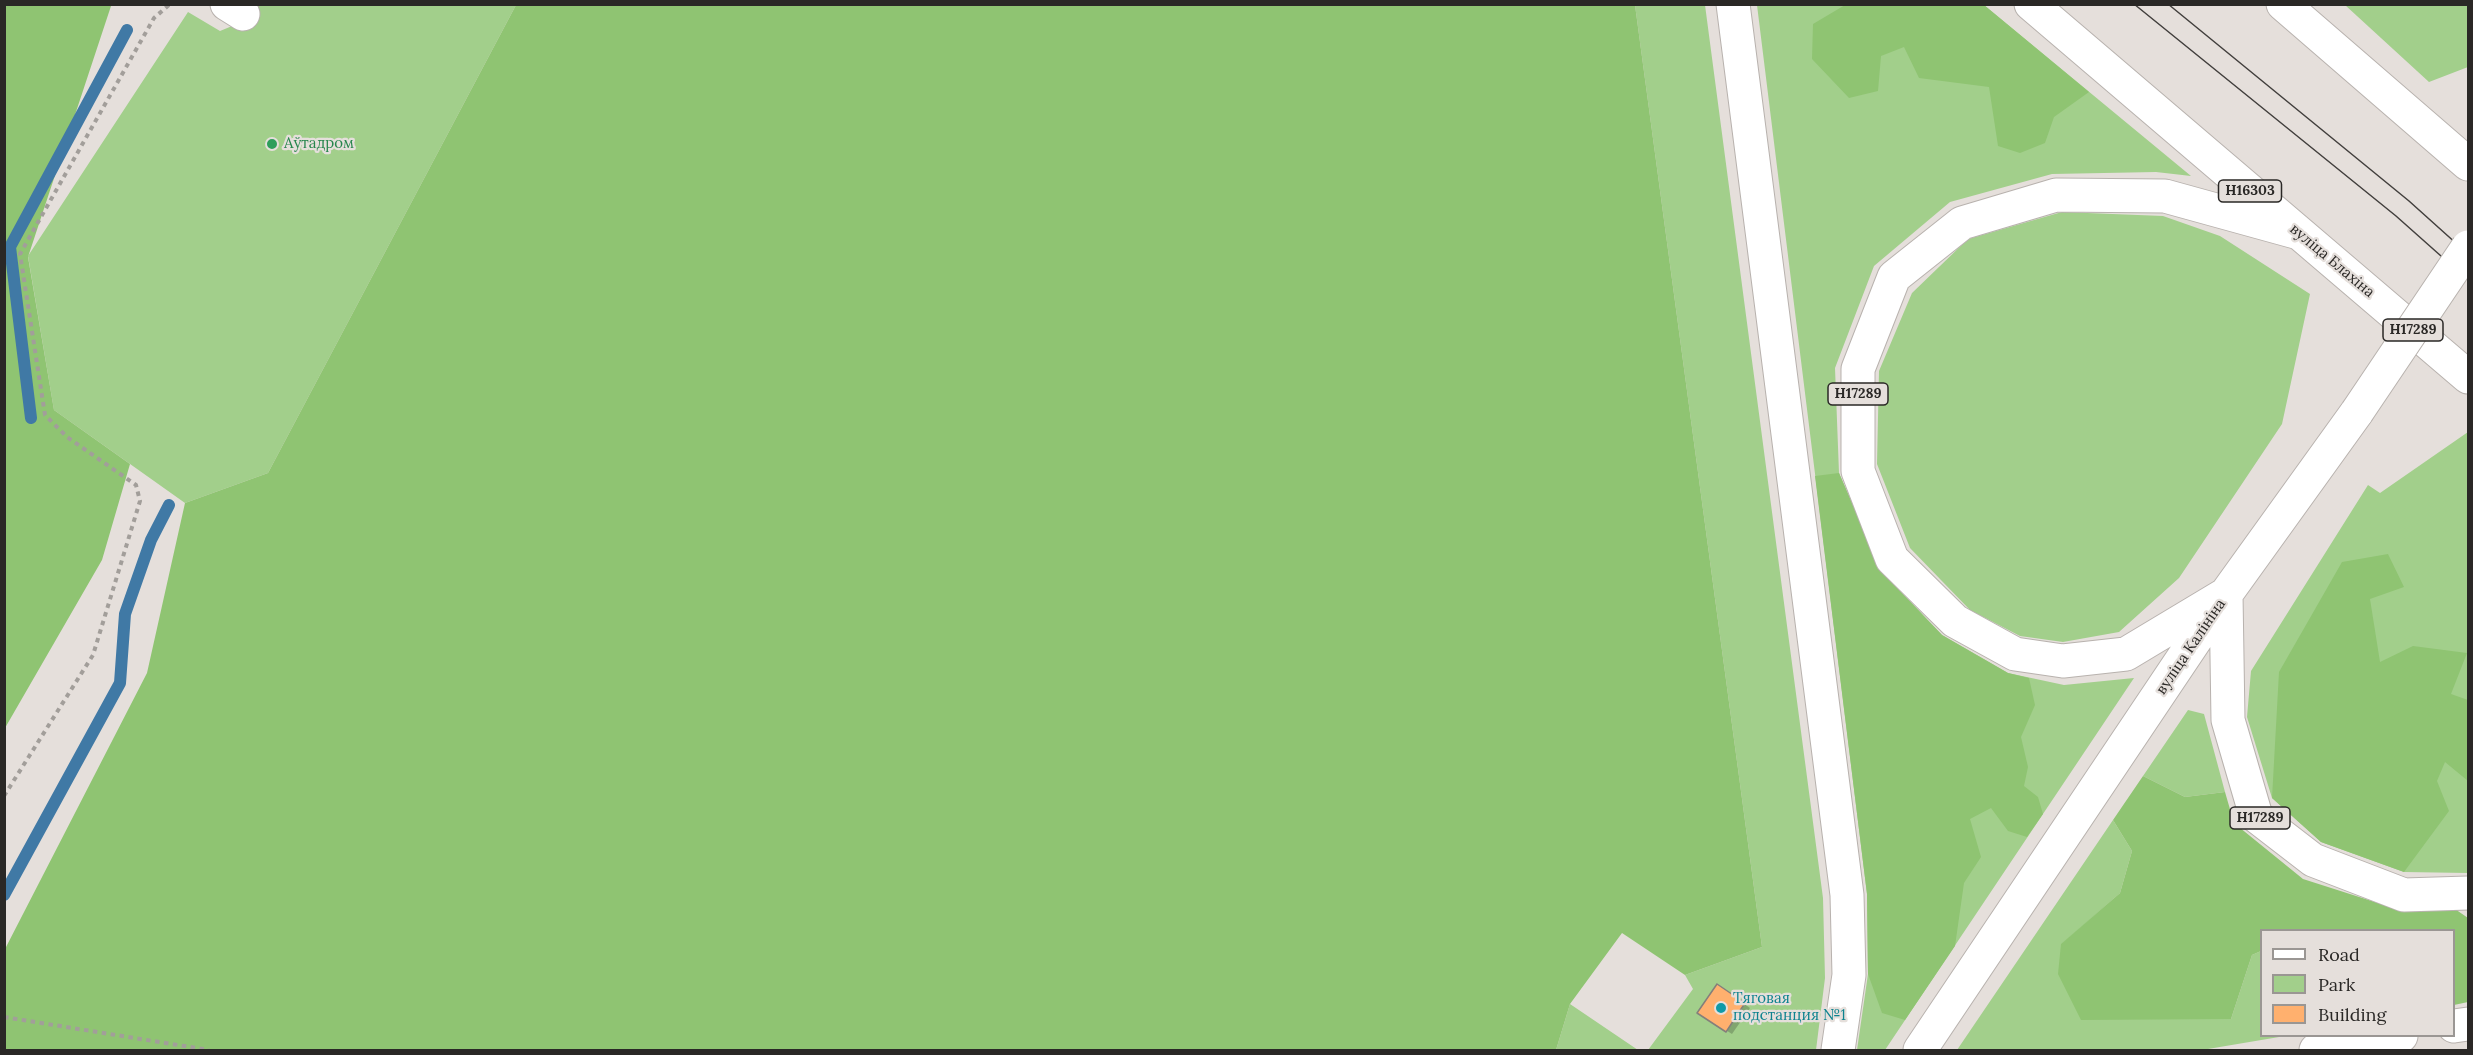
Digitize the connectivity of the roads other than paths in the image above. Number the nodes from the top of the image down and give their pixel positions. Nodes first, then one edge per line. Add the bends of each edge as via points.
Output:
1 (1733, 4) edge
2 (2031, 4) edge
3 (2283, 4) edge
4 (2311, 17) edge
5 (2469, 164) edge
6 (2299, 233) junction
7 (2469, 247) edge
8 (2469, 377) edge
9 (2226, 594) junction
10 (2469, 893) edge
11 (2390, 1037) edge
12 (1838, 1050) edge
13 (1920, 1050) edge
14 (2316, 1050) edge

1 - 12 main road via 1847,895 1849,975
2 - 6 main road, вуліца Блахіна / Н16303
3 - 4 main road
4 - 5 main road
6 - 8 main road, вуліца Блахіна / Н16303
6 - 9 main road, Н17289 via 2164,196 2056,195 1962,223 1894,278 1858,369 1858,471 1892,559 1955,621 2015,654 2063,661 2126,654
7 - 9 main road, вуліца Калініна / Н17289, bridge
9 - 10 main road, Н17289 via 2228,720 2256,816 2313,860 2404,895
9 - 13 main road, вуліца Калініна / Н17289
11 - 14 main road

